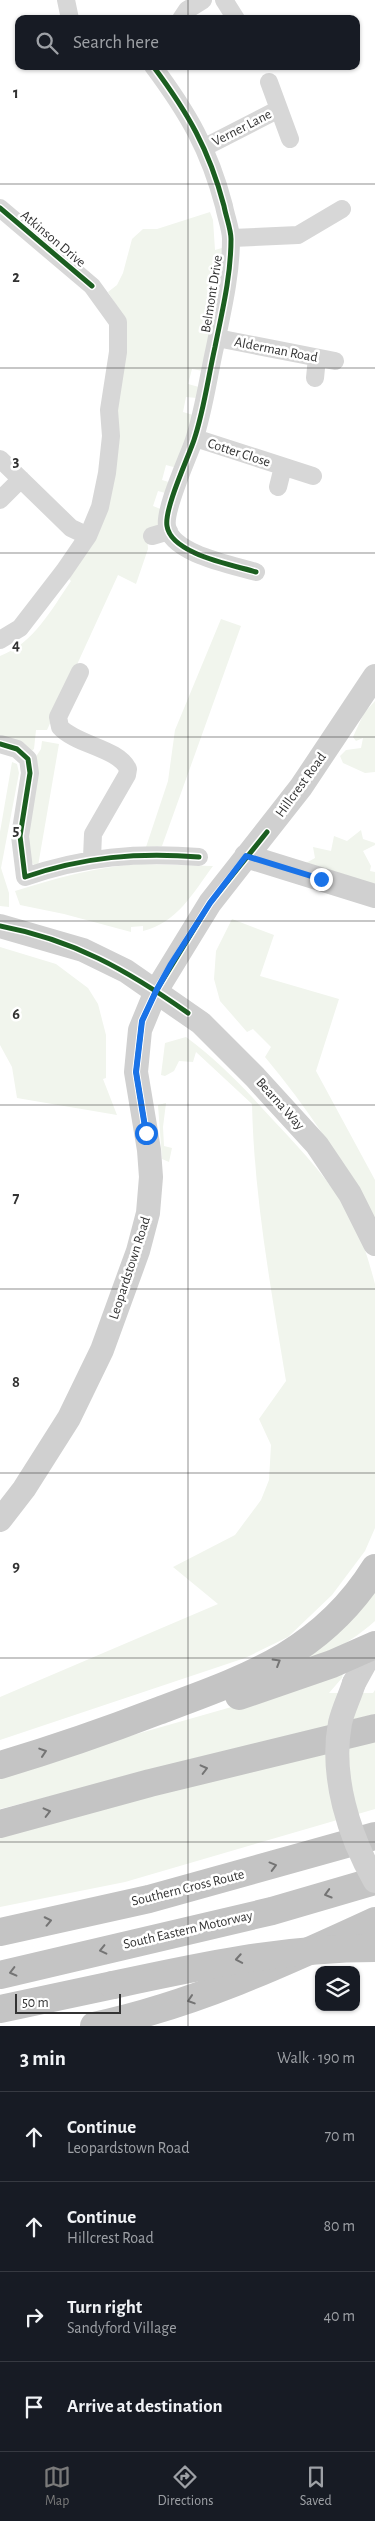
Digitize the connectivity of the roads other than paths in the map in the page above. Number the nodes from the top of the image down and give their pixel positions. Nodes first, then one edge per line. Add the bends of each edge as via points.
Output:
1 (66, 0) edge
2 (203, 0) edge
3 (224, 0) edge
4 (69, 15) edge
5 (184, 15) edge
6 (233, 15) edge
7 (156, 70) edge
8 (269, 82) dead end
9 (279, 109) junction
10 (290, 139) dead end
11 (205, 146) junction
12 (342, 209) dead end
13 (2, 215) edge
14 (232, 238) junction
15 (217, 338) junction
16 (317, 358) junction
17 (335, 361) dead end
18 (315, 378) dead end
19 (195, 438) junction
20 (0, 459) edge
21 (284, 467) junction
22 (313, 476) dead end
23 (21, 479) junction
24 (278, 487) dead end
25 (0, 500) edge
26 (170, 534) junction
27 (88, 536) junction
28 (152, 536) dead end
29 (256, 572) dead end
30 (0, 640) edge
31 (80, 672) dead end
32 (375, 676) edge
33 (0, 744) edge
34 (246, 856) junction
35 (199, 857) dead end
36 (92, 858) junction
37 (375, 896) edge
38 (0, 926) edge
39 (156, 991) junction
40 (375, 1244) edge
41 (0, 1520) edge
42 (375, 1568) edge
43 (375, 1645) edge
44 (375, 1728) edge
45 (86, 1738) junction
46 (0, 1765) edge
47 (0, 1824) edge
48 (375, 1836) edge
49 (375, 1881) edge
50 (375, 1922) edge
51 (0, 1932) edge
52 (375, 1948) edge
53 (0, 1975) edge
54 (0, 2010) edge
55 (94, 2026) edge

1 - 4 street
2 - 5 street
3 - 6 street
7 - 11 street, Belmont Drive via 183,106
8 - 9 street, Verner Lane
9 - 10 street, Verner Lane
9 - 11 street, Verner Lane
11 - 14 street, Belmont Drive
12 - 14 street via 298,235
13 - 27 street, Atkinson Drive via 92,286 118,322 118,352 109,410 107,473 100,507
14 - 15 street, Belmont Drive
15 - 16 street, Alderman Road
15 - 19 street, Belmont Drive
16 - 17 street, Alderman Road
16 - 18 street
19 - 21 street, Cotter Close
19 - 26 street, Belmont Drive via 172,500 166,525
20 - 23 street
21 - 22 street, Cotter Close
21 - 24 street, Cotter Close
23 - 25 street
23 - 27 street via 71,528
26 - 28 street
26 - 29 street via 185,549
27 - 30 street, Atkinson Drive via 20,628
31 - 36 street via 58,717 60,727 117,758 128,769 93,834
32 - 34 main road, Hillcrest Road via 301,787
33 - 36 street via 17,749 28,759 30,773 20,836 25,877
34 - 37 main road
34 - 39 main road, Hillcrest Road via 210,903
35 - 36 street
38 - 39 main road, Bearna Way via 83,950 126,971
39 - 40 main road, Bearna Way via 202,1023 317,1144 350,1194
39 - 41 main road, Leopardstown Road via 140,1030 136,1072 151,1177 148,1213 138,1251 102,1350 69,1418 24,1489
45 -> 42 highway via 241,1680 275,1663 318,1635 348,1606
43 - 45 highway via 277,1684
43 - 49 main road, bridge via 354,1683 340,1723 338,1764 344,1803 361,1856
47 -> 44 highway via 168,1778
46 -> 45 highway
51 -> 48 highway, Southern Cross Route via 149,1899
49 -> 53 highway, South Eastern Motorway via 272,1910
50 -> 55 highway via 269,1970 194,1999
52 -> 54 highway, bridge via 323,1948 260,1955

